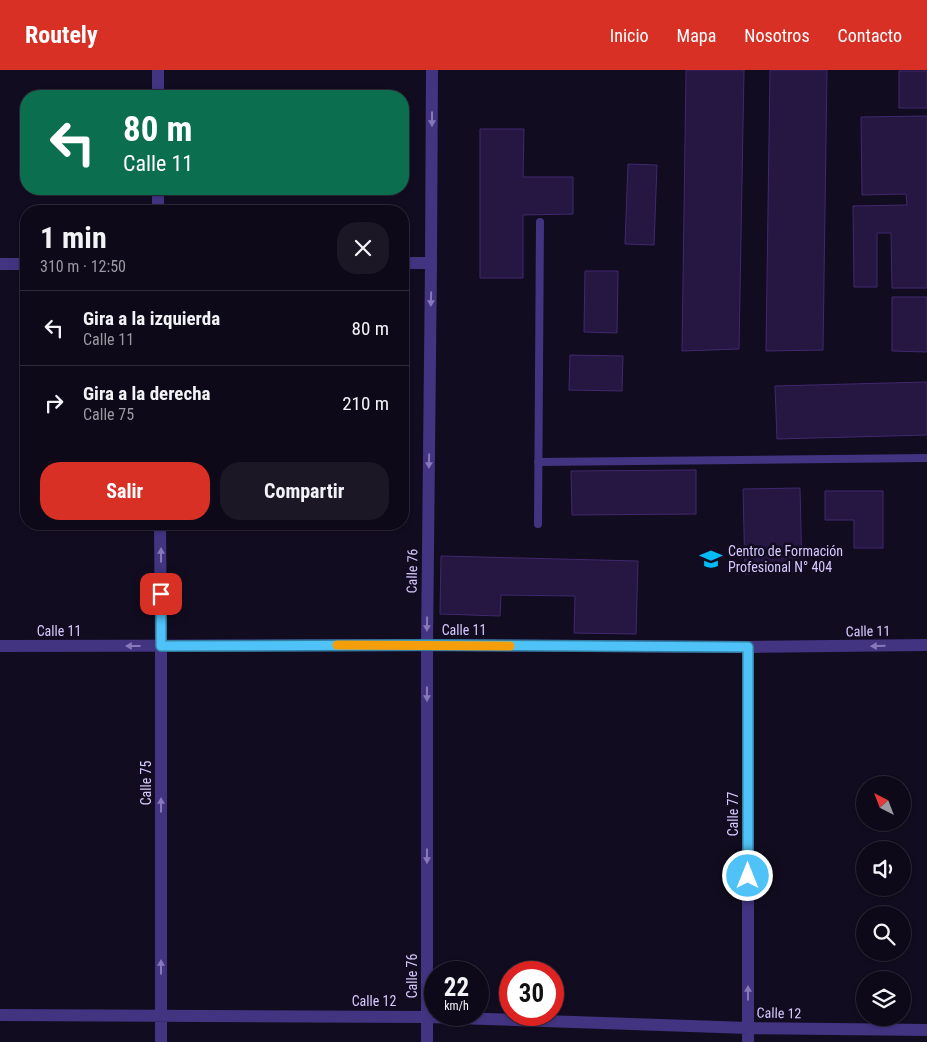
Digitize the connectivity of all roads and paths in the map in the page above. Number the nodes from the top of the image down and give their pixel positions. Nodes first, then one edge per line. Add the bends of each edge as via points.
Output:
1 (158, 70) edge
2 (432, 70) edge
3 (158, 90) edge
4 (540, 222) dead end
5 (409, 263) edge
6 (431, 263) junction
7 (0, 264) edge
8 (20, 264) edge
9 (927, 458) edge
10 (538, 462) junction
11 (538, 524) dead end
12 (160, 530) edge
13 (427, 645) junction
14 (927, 645) edge
15 (0, 646) edge
16 (161, 646) junction
17 (748, 647) junction
18 (427, 961) edge
19 (0, 1015) edge
20 (161, 1016) junction
21 (424, 1017) edge
22 (489, 1019) edge
23 (427, 1026) edge
24 (748, 1028) junction
25 (927, 1030) edge
26 (161, 1042) edge
27 (427, 1042) edge
28 (748, 1042) edge

1 - 3 street
2 -> 6 street, Calle 76
4 - 10 lane
5 - 6 street
6 -> 13 street, Calle 76
7 - 8 street
9 - 10 lane
10 - 11 lane
16 -> 12 street, Calle 75
13 - 16 street, Calle 11
13 - 17 street, Calle 11
13 -> 18 street, Calle 76
14 -> 17 street, Calle 11
16 -> 15 street, Calle 11
20 -> 16 street, Calle 75
24 -> 17 street, Calle 77
19 - 20 street, Calle 12
20 - 21 street, Calle 12
20 - 26 street, Calle 75
22 - 24 street, Calle 12
23 - 27 street, Calle 76
24 - 25 street, Calle 12
24 - 28 street, Calle 77

